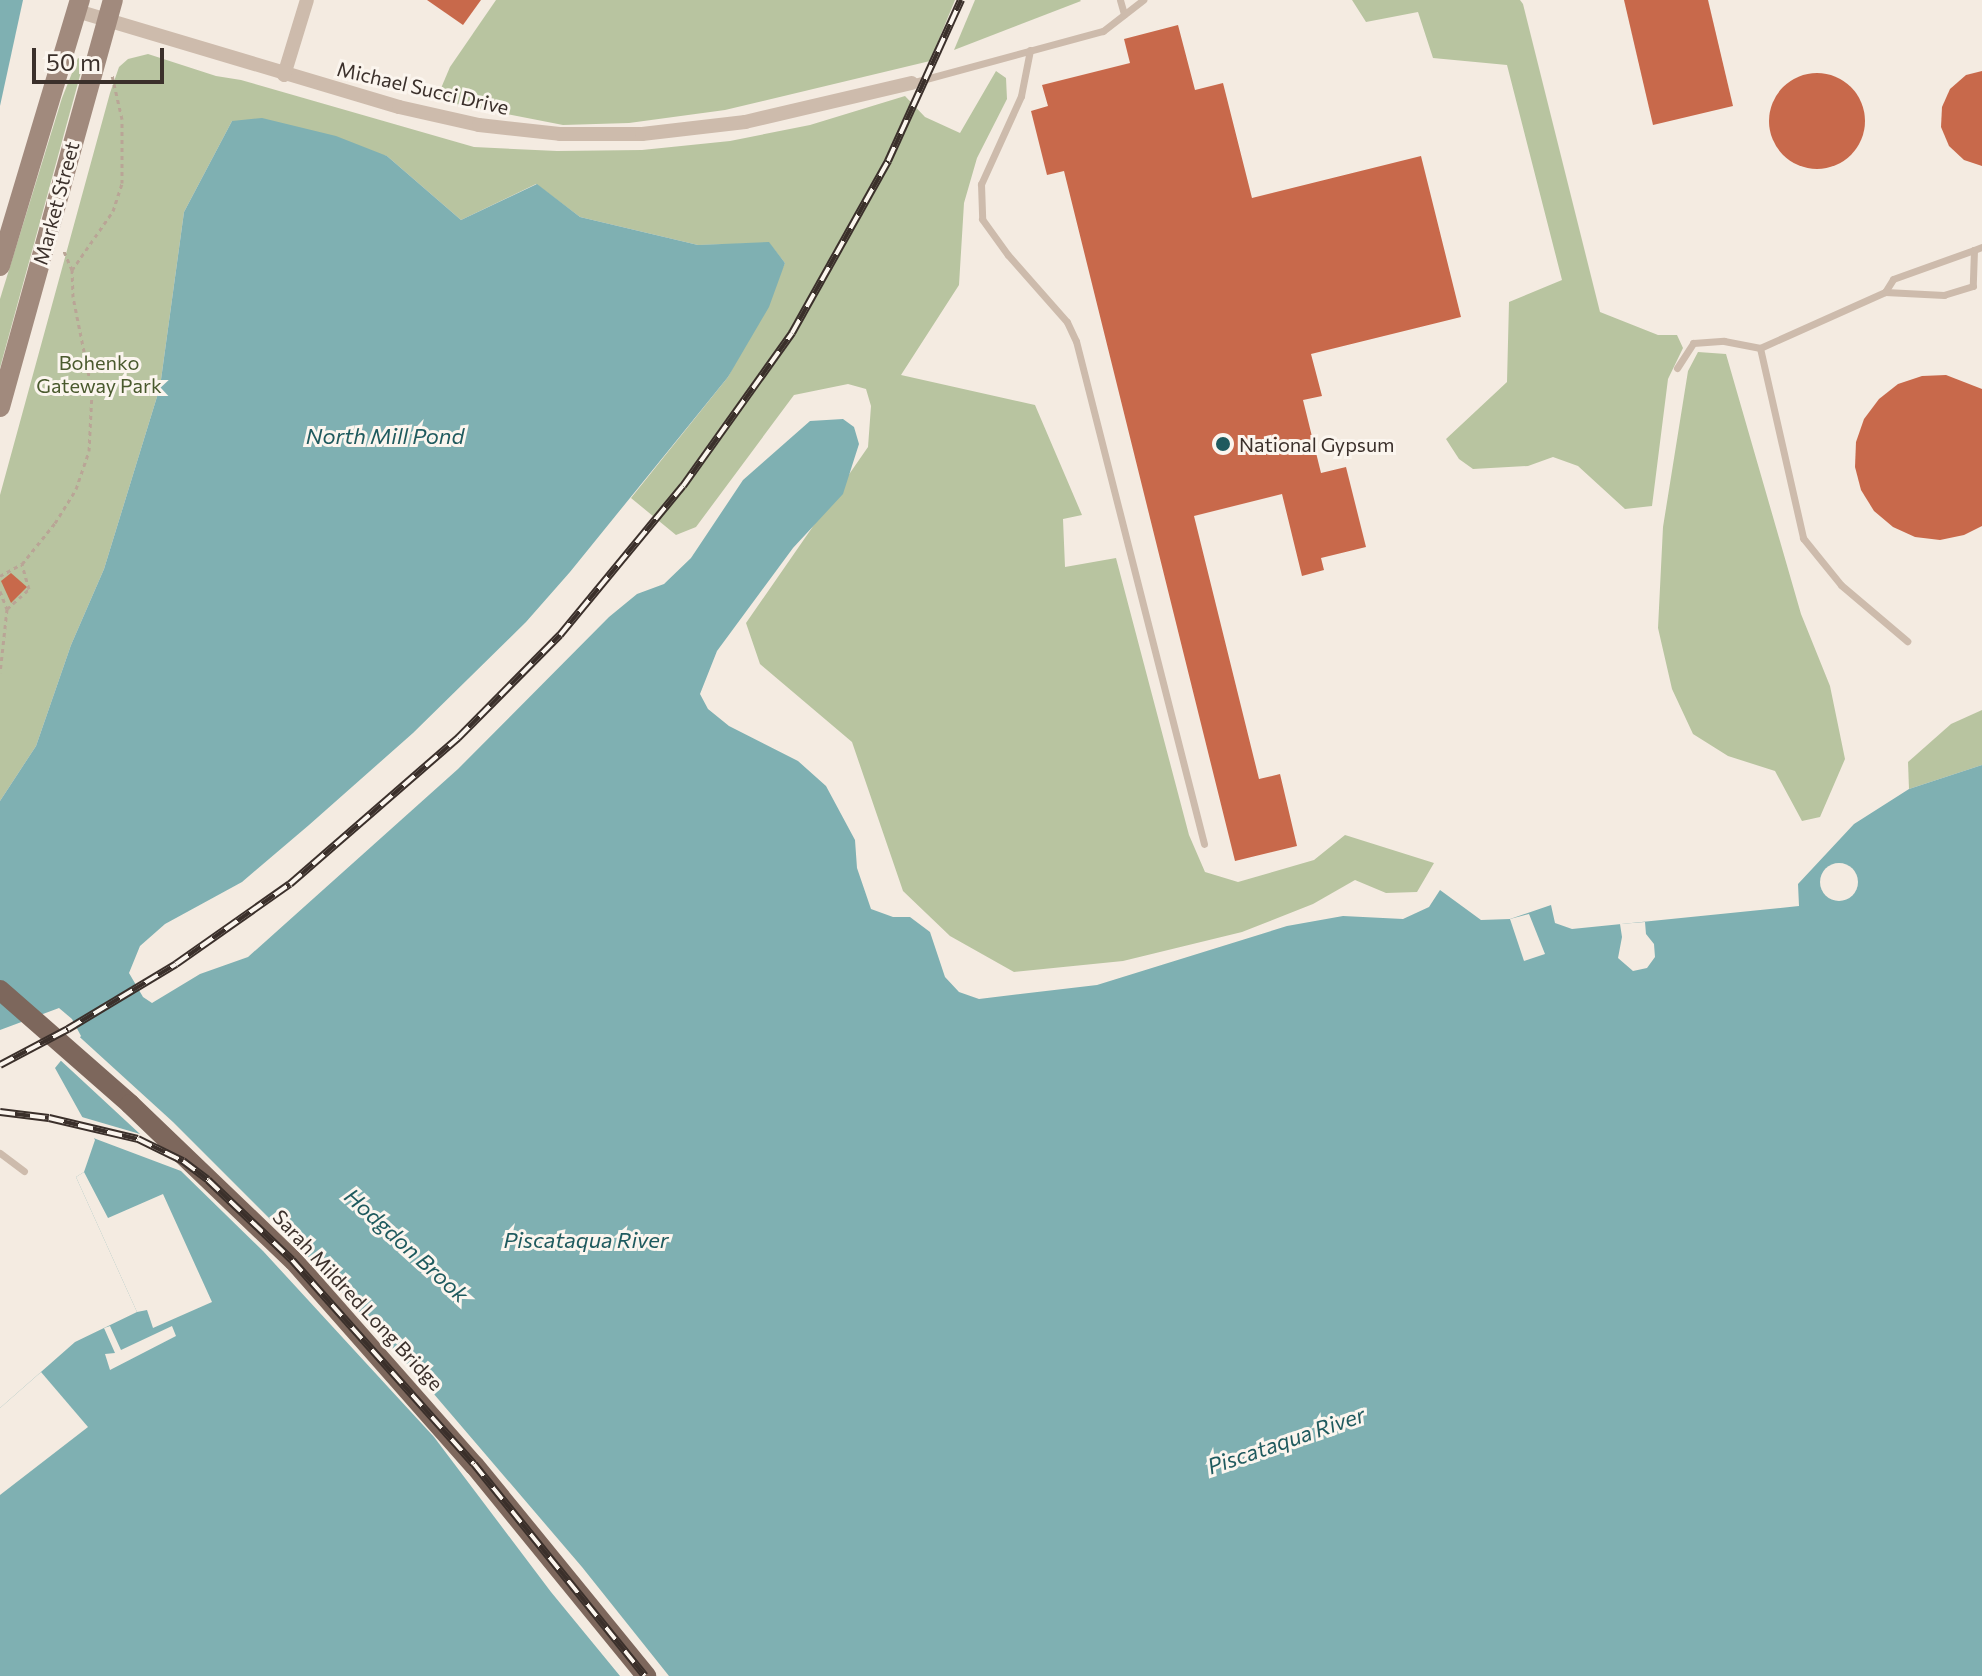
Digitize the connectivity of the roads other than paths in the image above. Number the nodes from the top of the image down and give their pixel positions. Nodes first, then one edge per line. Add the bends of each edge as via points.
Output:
1 (307, 0) edge
2 (1120, 0) edge
3 (1143, 0) edge
4 (78, 5) edge
5 (110, 10) edge
6 (1124, 14) junction
7 (1030, 50) junction
8 (284, 75) junction
9 (911, 83) joint
10 (1978, 249) edge
11 (0, 266) edge
12 (1885, 292) junction
13 (1760, 348) junction
14 (1677, 368) dead end
15 (0, 407) edge
16 (1907, 641) dead end
17 (1204, 844) dead end
18 (0, 990) edge
19 (0, 1153) edge
20 (24, 1171) dead end
21 (646, 1676) edge

1 - 8 street
2 - 6 lane
3 - 6 lane
4 - 5 street, Michael Succi Drive
4 - 11 main road, Market Street
5 - 8 street, Michael Succi Drive
5 - 15 main road, Market Street
6 - 7 lane via 1103,31
7 - 9 lane
7 - 17 lane via 1021,96 981,184 982,219 1067,322 1076,341
8 - 9 street, Michael Succi Drive via 479,125 560,134 642,134 745,122
10 - 12 lane via 1893,279
10 - 12 lane via 1973,286 1944,295
12 - 13 lane
13 - 14 lane via 1724,341 1693,343
13 - 16 lane via 1803,538 1841,585
18 - 21 main road, Sarah Mildred Long Bridge via 130,1104 294,1261 475,1466
19 - 20 lane

